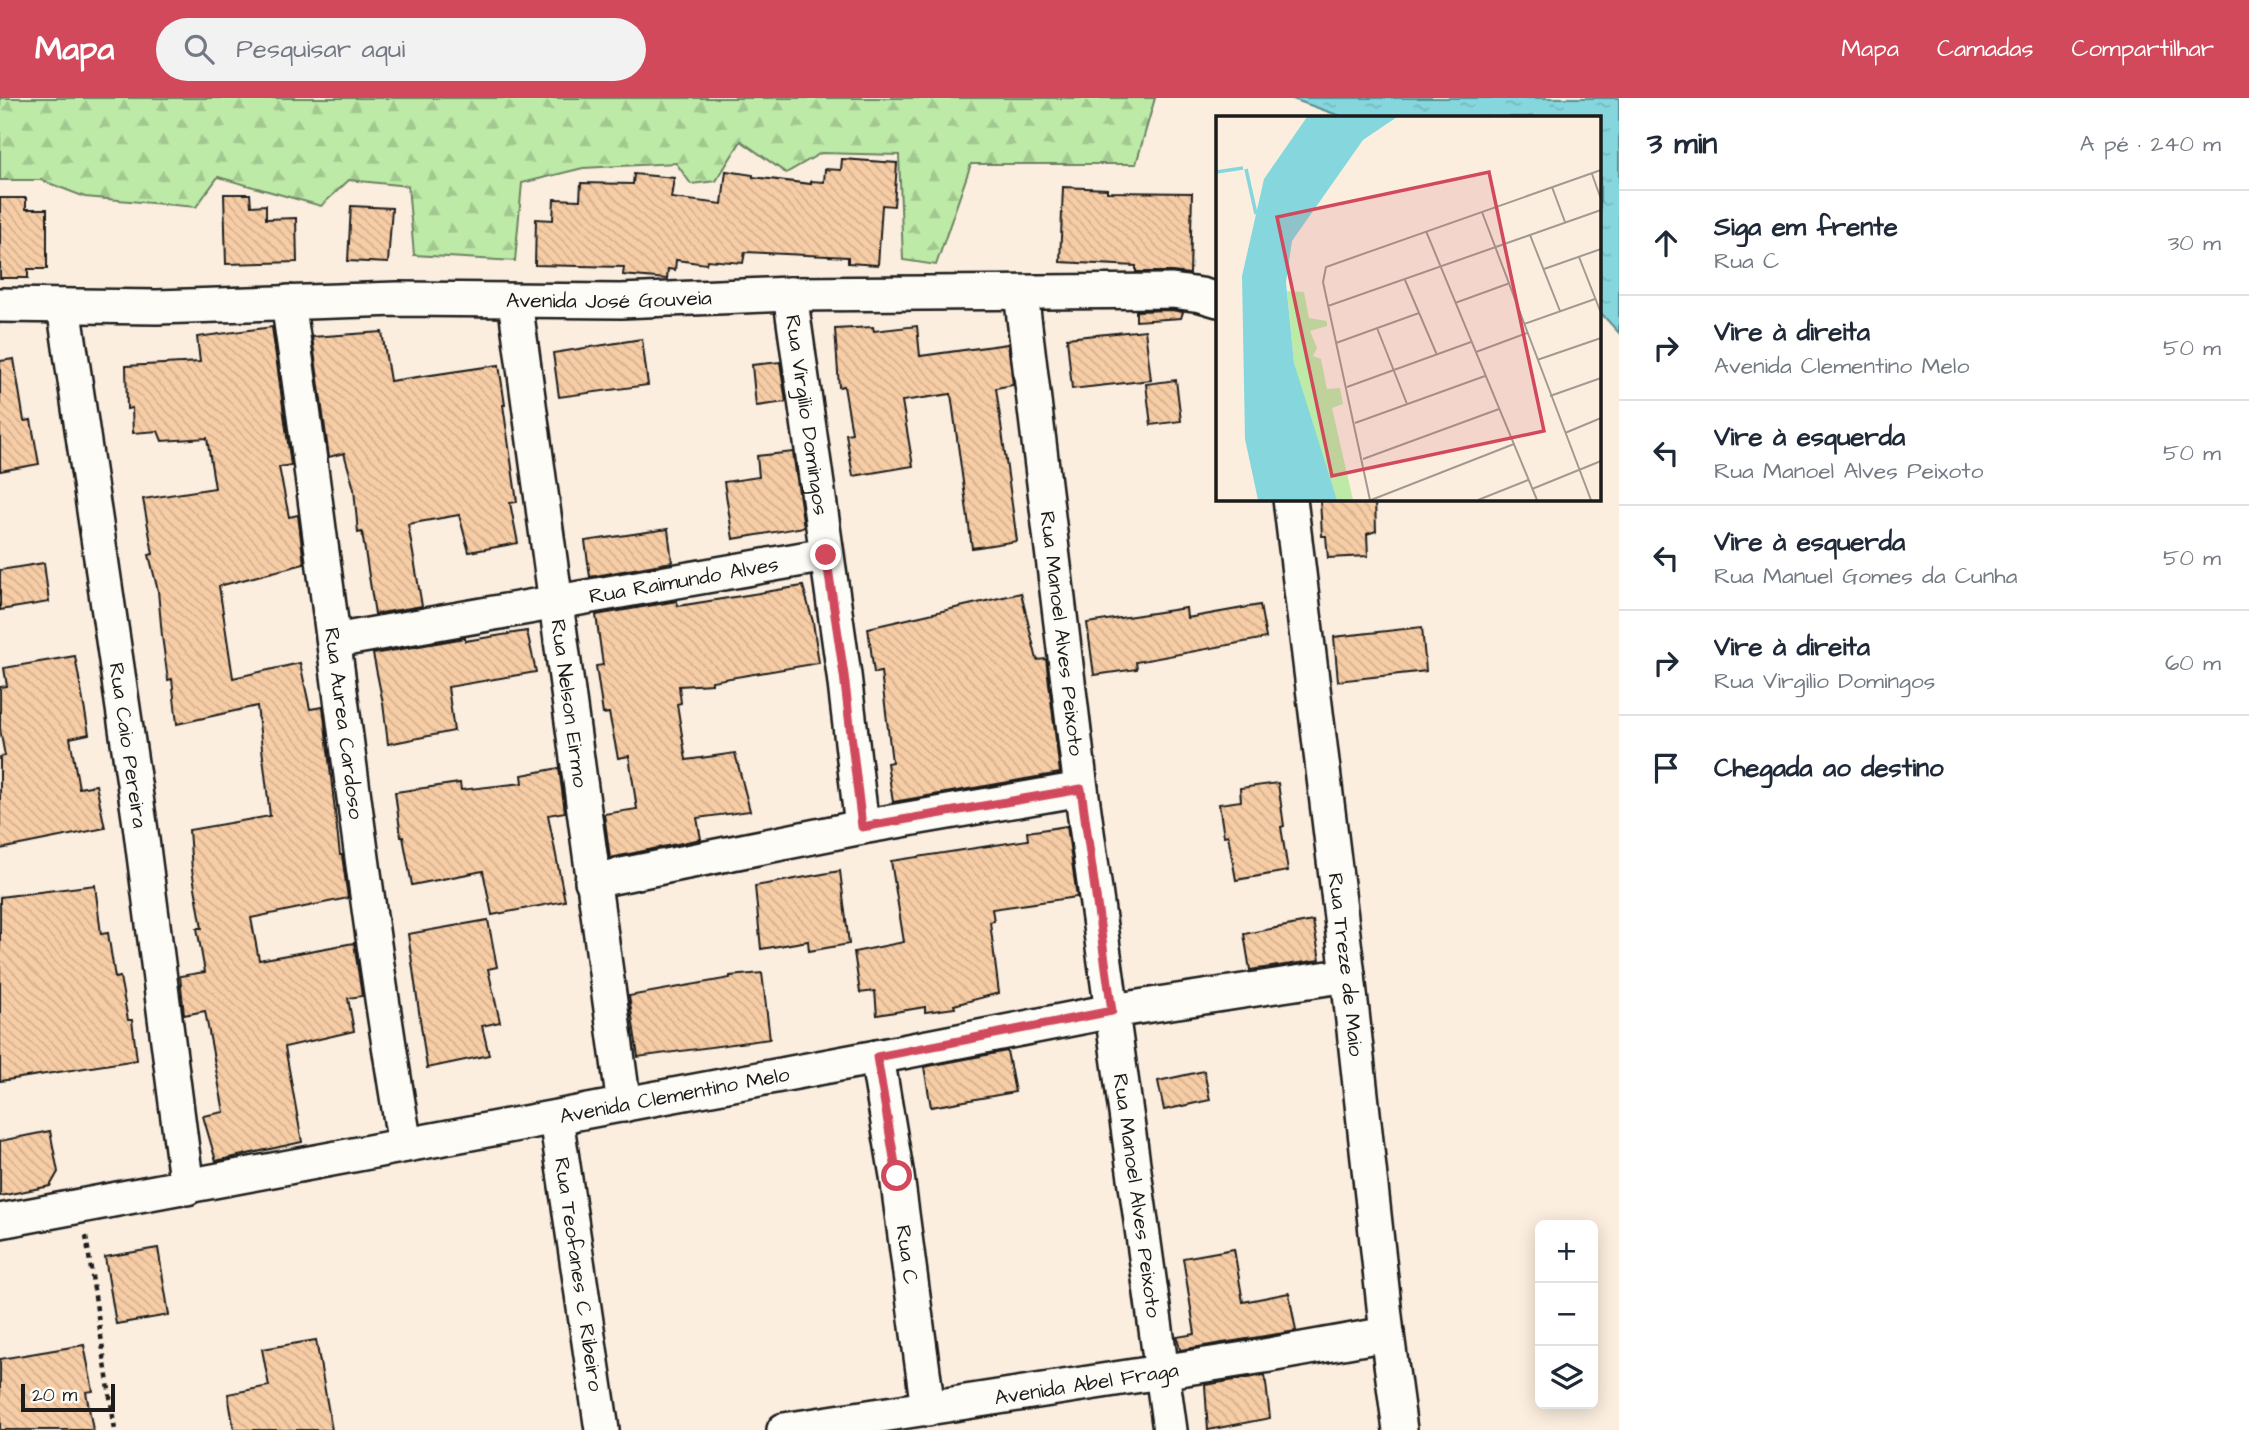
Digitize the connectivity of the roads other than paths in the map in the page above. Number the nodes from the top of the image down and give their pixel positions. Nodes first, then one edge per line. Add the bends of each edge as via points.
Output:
1 (1021, 293) junction
2 (790, 294) junction
3 (1216, 299) edge
4 (515, 301) junction
5 (288, 302) junction
6 (0, 305) edge
7 (64, 306) junction
8 (1290, 500) edge
9 (826, 555) junction
10 (557, 604) junction
11 (334, 641) junction
12 (1081, 789) junction
13 (862, 827) junction
14 (593, 881) junction
15 (1348, 975) junction
16 (1112, 1011) junction
17 (877, 1057) junction
18 (624, 1105) junction
19 (556, 1118) junction
20 (405, 1145) junction
21 (187, 1188) junction
22 (0, 1221) edge
23 (1387, 1334) junction
24 (1162, 1372) junction
25 (928, 1409) junction
26 (602, 1430) edge
27 (784, 1430) edge
28 (1170, 1430) edge
29 (1400, 1430) edge

1 - 2 street, Avenida José Gouveia
1 - 3 street, Avenida José Gouveia via 1172,291
1 - 12 street, Rua Manoel Alves Peixoto
2 - 4 street, Avenida José Gouveia
2 - 9 street, Rua Virgilio Domingos
4 - 5 street, Avenida José Gouveia
4 - 10 street, Rua Nelson Eirmo
5 - 7 street, Avenida José Gouveia
5 - 11 street, Rua Aurea Cardoso
6 - 7 street, Avenida José Gouveia
7 - 21 street, Rua Caio Pereira via 140,824
8 - 15 street, Rua Treze de Maio
9 - 10 street, Rua Raimundo Alves
9 - 13 street, Rua Virgilio Domingos
10 - 11 street, Rua Raimundo Alves
10 - 14 street, Rua Nelson Eirmo
11 - 20 street, Rua Aurea Cardoso
12 - 13 street
12 - 16 street, Rua Manoel Alves Peixoto
13 - 14 street
14 - 18 street, Rua Nelson Eirmo
15 - 16 street, Avenida Clementino Melo
15 - 23 street, Rua Treze de Maio
16 - 17 street, Avenida Clementino Melo
16 - 24 street, Rua Manoel Alves Peixoto
17 - 18 street, Avenida Clementino Melo
17 - 25 street, Rua C
18 - 19 street, Avenida Clementino Melo
19 - 20 street, Avenida Clementino Melo
19 - 26 street, Rua Teofanes C Ribeiro
20 - 21 street, Avenida Clementino Melo
21 - 22 street, Avenida Clementino Melo
23 - 24 street, Avenida Abel Fraga
23 - 29 street, Rua Treze de Maio
24 - 25 street, Avenida Abel Fraga
24 - 28 street, Rua Manoel Alves Peixoto
25 - 27 street, Avenida Abel Fraga

